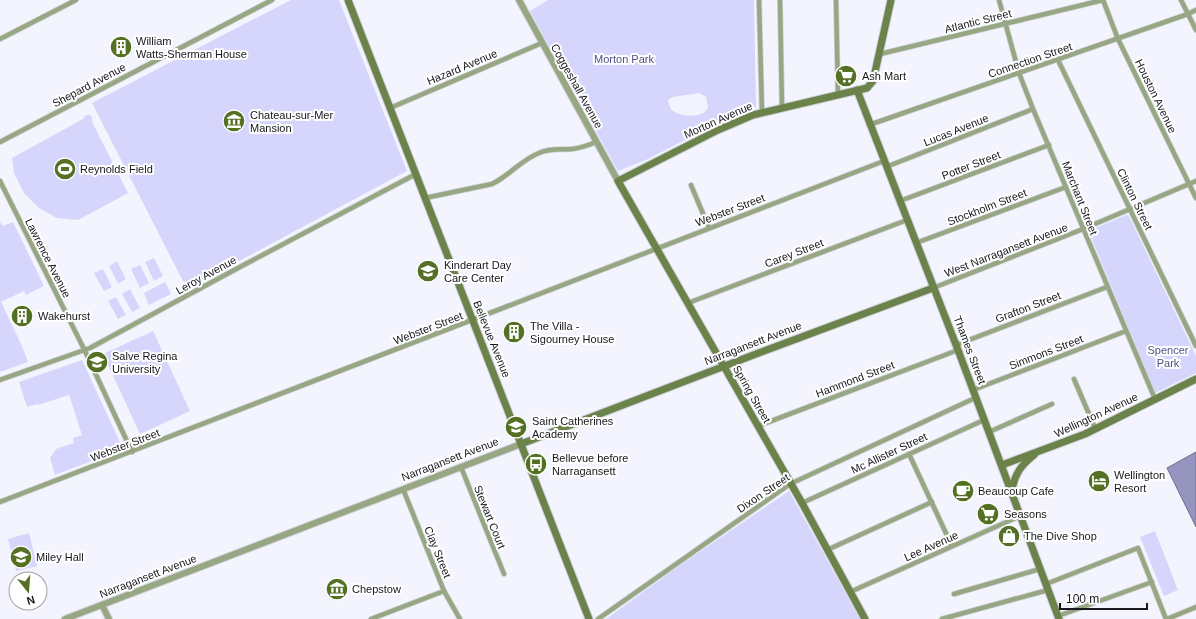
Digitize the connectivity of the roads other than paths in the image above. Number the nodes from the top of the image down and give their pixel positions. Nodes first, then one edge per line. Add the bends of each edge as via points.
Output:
1 (76, 0) edge
2 (272, 0) edge
3 (348, 0) edge
4 (519, 0) edge
5 (759, 0) edge
6 (780, 0) edge
7 (836, 0) edge
8 (891, 0) edge
9 (999, 0) edge
10 (1103, 0) edge
11 (1181, 0) edge
12 (1196, 10) edge
13 (1188, 14) junction
14 (1004, 24) junction
15 (1196, 30) edge
16 (0, 39) edge
17 (1118, 39) junction
18 (542, 43) junction
19 (880, 54) junction
20 (1058, 60) junction
21 (1019, 73) junction
22 (857, 90) junction
23 (838, 94) junction
24 (390, 108) junction
25 (782, 108) junction
26 (1033, 109) junction
27 (762, 112) junction
28 (869, 125) junction
29 (0, 142) edge
30 (596, 142) junction
31 (1049, 145) junction
32 (885, 164) junction
33 (416, 174) junction
34 (0, 180) edge
35 (618, 181) junction
36 (1196, 181) edge
37 (1189, 184) junction
38 (691, 185) dead end
39 (1066, 187) junction
40 (425, 198) junction
41 (1196, 198) edge
42 (900, 201) junction
43 (1130, 209) junction
44 (907, 220) junction
45 (709, 228) junction
46 (1083, 229) junction
47 (916, 243) junction
48 (656, 248) junction
49 (1107, 287) junction
50 (933, 288) junction
51 (688, 303) junction
52 (473, 320) junction
53 (1126, 331) junction
54 (1196, 346) edge
55 (957, 347) junction
56 (85, 351) junction
57 (724, 366) junction
58 (1074, 379) dead end
59 (1196, 379) edge
60 (0, 380) edge
61 (973, 390) junction
62 (975, 398) junction
63 (1155, 399) junction
64 (1052, 404) dead end
65 (984, 420) junction
66 (758, 426) junction
67 (1095, 428) junction
68 (988, 432) junction
69 (521, 444) junction
70 (132, 452) junction
71 (1038, 452) junction
72 (909, 454) junction
73 (1002, 465) junction
74 (460, 467) junction
75 (790, 484) junction
76 (404, 489) junction
77 (1012, 492) junction
78 (0, 502) edge
79 (932, 502) junction
80 (802, 503) junction
81 (1020, 516) junction
82 (952, 546) junction
83 (827, 550) junction
84 (1040, 569) junction
85 (504, 574) dead end
86 (1152, 582) junction
87 (1047, 587) junction
88 (444, 590) junction
89 (850, 592) junction
90 (954, 594) dead end
91 (102, 605) junction
92 (1196, 607) edge
93 (1058, 618) edge
94 (65, 619) edge
95 (109, 619) edge
96 (371, 619) edge
97 (460, 619) edge
98 (589, 619) edge
99 (598, 619) edge
100 (865, 619) edge
101 (942, 619) edge
102 (1167, 619) edge

1 - 16 street
2 - 29 street, Shepard Avenue
3 - 24 main road, Bellevue Avenue
4 - 18 street, Coggeshall Avenue
5 - 27 street
6 - 25 street
7 - 23 street
8 - 19 main road, Morton Avenue
9 - 14 street, Marchant Street
10 - 14 street, Atlantic Street
10 - 17 street, Houston Avenue
11 - 13 street
12 - 13 street, Connection Street
13 - 15 street
13 - 17 street, Connection Street
14 - 19 street, Atlantic Street
14 - 21 street, Marchant Street
17 - 20 street, Connection Street
17 - 37 street, Houston Avenue
18 - 24 street, Hazard Avenue
18 - 30 street, Coggeshall Avenue
19 - 22 main road, Morton Avenue via 873,81 867,88
20 - 21 street, Connection Street
20 - 43 street, Clinton Street
21 - 26 street, Marchant Street
21 - 28 street, Connection Street
22 - 23 main road, Morton Avenue
22 - 28 main road, Thames Street
23 - 25 main road, Morton Avenue
24 - 33 main road, Bellevue Avenue
25 - 27 main road, Morton Avenue
26 - 31 street, Marchant Street
26 - 32 street, Lucas Avenue
27 - 35 main road, Morton Avenue via 718,130
28 - 32 main road, Thames Street
30 - 35 street, Coggeshall Avenue
30 - 40 street via 571,149 540,152 492,184
31 - 39 street, Marchant Street
31 - 42 street, Potter Street
32 - 42 main road, Thames Street
32 - 45 street, Webster Street
33 - 40 main road, Bellevue Avenue
33 - 56 street, Leroy Avenue
34 - 56 street, Lawrence Avenue
35 - 48 main road, Spring Street
36 - 37 street, West Narragansett Avenue
37 - 41 street, Houston Avenue
37 - 43 street, West Narragansett Avenue
38 - 45 street
39 - 46 street, Marchant Street
39 - 47 street, Stockholm Street
40 - 52 main road, Bellevue Avenue
42 - 44 main road, Thames Street
43 - 46 street, West Narragansett Avenue
43 - 54 street, Clinton Street
44 - 47 main road, Thames Street
44 - 51 street, Carey Street
45 - 48 street, Webster Street
46 - 49 street, Marchant Street
46 - 50 street, West Narragansett Avenue
47 - 50 main road, Thames Street
48 - 51 main road, Spring Street
48 - 52 street, Webster Street
49 - 53 street, Marchant Street
49 - 55 street, Grafton Street
50 - 55 main road, Thames Street
50 - 57 main road, Narragansett Avenue
51 - 57 main road, Spring Street
52 - 69 main road, Bellevue Avenue
52 - 70 street, Webster Street
53 - 61 street, Simmons Street
53 - 63 street, Marchant Street
55 - 61 main road, Thames Street
55 - 66 street, Hammond Street
56 - 60 street, Leroy Avenue
56 - 70 street, Lawrence Avenue
57 - 66 main road, Spring Street
57 - 69 main road, Narragansett Avenue
58 - 67 street
59 - 63 main road, Wellington Avenue
61 - 62 main road, Thames Street
62 - 65 main road, Thames Street
62 - 75 street, Dixon Street
63 - 67 main road, Wellington Avenue
64 - 68 street
65 - 68 main road, Thames Street
65 - 72 street, Mc Allister Street
66 - 75 main road, Spring Street
67 - 71 main road, Wellington Avenue
68 - 73 main road, Thames Street
69 - 74 street, Narragansett Avenue
69 - 98 main road, Bellevue Avenue
70 - 78 street, Webster Street
71 - 73 main road, Wellington Avenue
71 - 77 main road via 1022,466 1015,477
72 - 79 street
72 - 80 street, Mc Allister Street
73 - 77 main road, Thames Street
74 - 76 street, Narragansett Avenue
74 - 85 street, Stewart Court
75 - 80 main road, Spring Street
75 - 99 street, Dixon Street
76 - 88 street, Clay Street
76 - 91 street, Narragansett Avenue
77 - 81 main road, Thames Street
79 - 82 street
79 - 83 street
80 - 83 main road, Spring Street
81 - 82 street, Lee Avenue
81 - 84 main road, Thames Street
82 - 89 street, Lee Avenue
83 - 89 main road, Spring Street
84 - 87 main road, Thames Street
84 - 90 street
86 - 87 street via 1138,548
86 - 93 street
86 - 102 street
87 - 93 main road, Thames Street
87 - 101 street
88 - 96 street
88 - 97 street, Clay Street
89 - 100 main road, Spring Street
91 - 94 street, Narragansett Avenue
91 - 95 street
92 - 102 street

